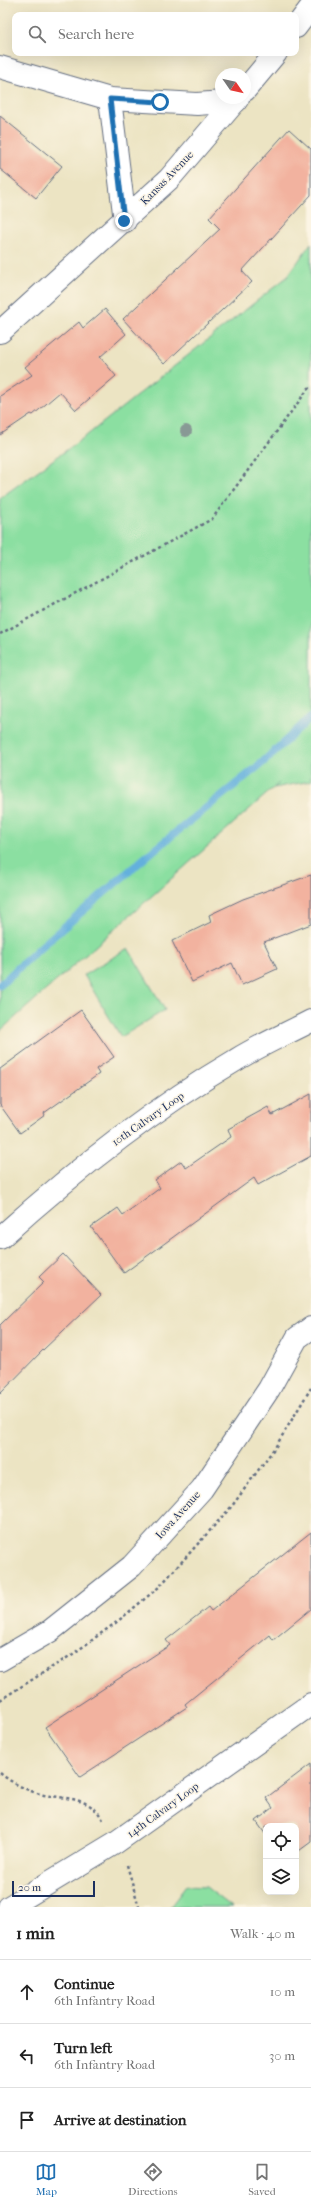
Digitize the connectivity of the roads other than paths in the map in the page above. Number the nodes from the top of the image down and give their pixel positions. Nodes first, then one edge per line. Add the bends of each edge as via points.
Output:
1 (311, 7) edge
2 (299, 23) edge
3 (273, 56) edge
4 (0, 67) edge
5 (251, 83) edge
6 (110, 99) junction
7 (215, 101) edge
8 (233, 104) edge
9 (124, 221) junction
10 (0, 332) edge
11 (311, 1021) edge
12 (0, 1238) edge
13 (311, 1328) edge
14 (0, 1660) edge
15 (311, 1704) edge
16 (9, 1907) edge

1 - 2 street
3 - 5 street, Kansas Avenue
4 - 6 street
6 - 7 street via 197,104
6 - 9 street
8 - 9 street, Kansas Avenue via 169,179
9 - 10 street, Kansas Avenue
11 - 12 street, 10th Calvary Loop via 236,1059 146,1119 54,1190
13 - 14 street, Iowa Avenue via 297,1338 269,1389 202,1489 132,1566 50,1631
15 - 16 street, 14th Calvary Loop via 115,1844

